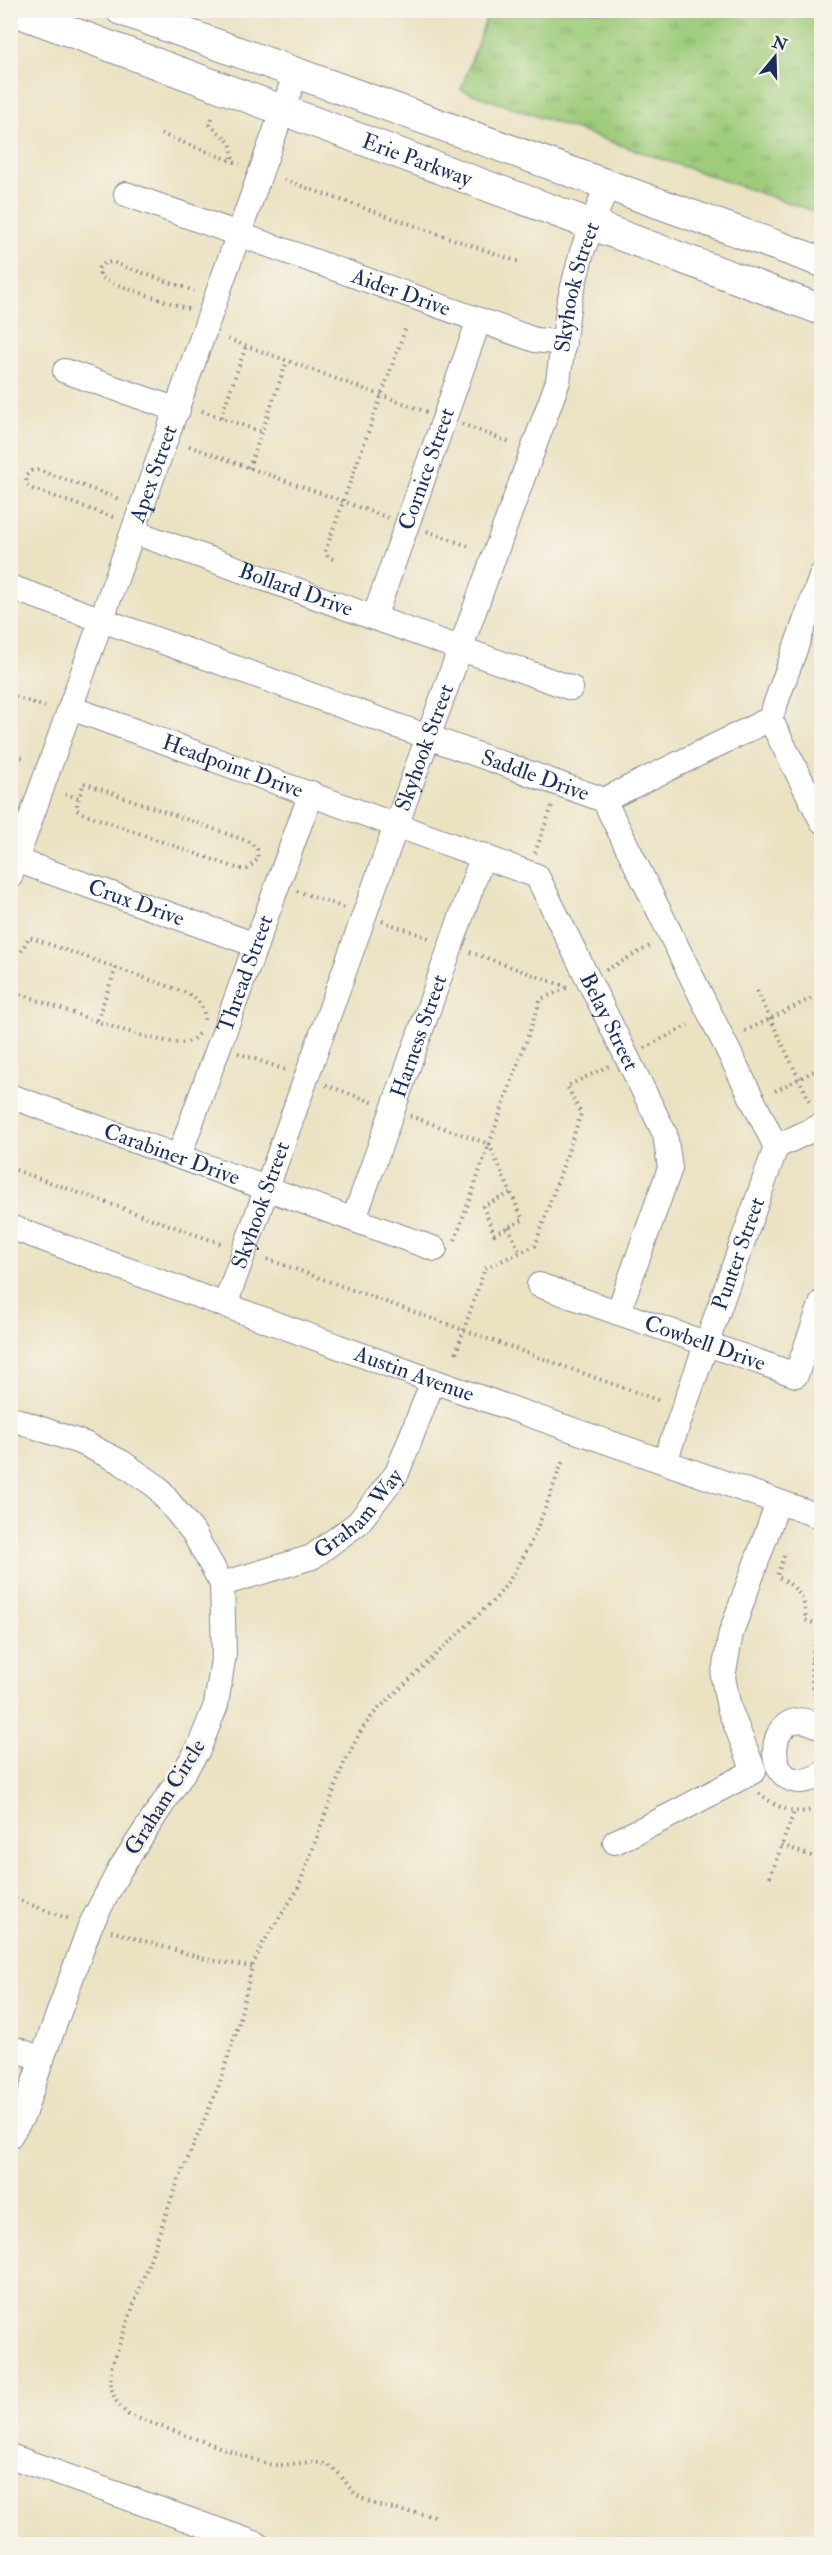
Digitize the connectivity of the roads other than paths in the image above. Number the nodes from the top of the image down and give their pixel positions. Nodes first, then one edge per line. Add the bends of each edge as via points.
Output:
1 (12, 10) edge
2 (121, 10) edge
3 (296, 73) junction
4 (283, 109) junction
5 (607, 185) junction
6 (126, 194) dead end
7 (592, 225) junction
8 (240, 235) junction
9 (822, 262) edge
10 (822, 310) edge
11 (479, 320) junction
12 (564, 343) junction
13 (65, 371) dead end
14 (178, 410) junction
15 (134, 532) junction
16 (822, 574) edge
17 (10, 586) edge
18 (374, 618) junction
19 (103, 620) junction
20 (460, 648) junction
21 (571, 688) dead end
22 (71, 708) junction
23 (770, 719) junction
24 (428, 737) junction
25 (311, 793) junction
26 (604, 800) junction
27 (822, 821) edge
28 (397, 824) junction
29 (483, 855) junction
30 (13, 865) edge
31 (256, 945) junction
32 (10, 1096) edge
33 (816, 1114) edge
34 (776, 1147) junction
35 (180, 1156) junction
36 (267, 1188) junction
37 (354, 1219) junction
38 (10, 1227) edge
39 (445, 1244) road end
40 (539, 1285) dead end
41 (822, 1302) edge
42 (225, 1305) junction
43 (618, 1313) junction
44 (705, 1344) junction
45 (433, 1381) junction
46 (10, 1418) edge
47 (665, 1461) junction
48 (778, 1502) junction
49 (822, 1517) edge
50 (222, 1584) junction
51 (822, 1728) edge
52 (822, 1774) edge
53 (763, 1775) junction
54 (615, 1842) dead end
55 (10, 2047) edge
56 (42, 2059) junction
57 (10, 2136) edge
58 (10, 2456) edge
59 (257, 2544) edge

1 - 4 main road, Erie Parkway
2 - 3 main road, Erie Parkway
3 - 4 street, Apex Street
3 - 5 main road, Erie Parkway
4 - 7 main road, Erie Parkway
4 - 8 street, Apex Street
5 - 7 street, Skyhook Street
5 - 9 main road, Erie Parkway
6 - 8 street, Aider Drive
7 - 10 main road, Erie Parkway
7 - 12 street, Skyhook Street via 569,302
8 - 11 street, Aider Drive
8 - 14 street, Apex Street
11 - 12 street, Aider Drive via 535,340
11 - 18 street, Cornice Street
12 - 20 street, Skyhook Street via 558,381
13 - 14 street
14 - 15 street, Apex Street
15 - 18 street, Bollard Drive
15 - 19 street, Apex Street
16 - 23 street
17 - 19 street, Saddle Drive
18 - 20 street, Bollard Drive
19 - 22 street, Apex Street
19 - 24 street, Saddle Drive
20 - 21 street, Bollard Drive
20 - 24 street, Skyhook Street
22 - 25 street, Headpoint Drive
22 - 30 street, Apex Street
23 - 26 street
23 - 27 street
24 - 26 street, Saddle Drive
24 - 28 street, Skyhook Street
25 - 28 street, Headpoint Drive
25 - 31 street, Thread Street
26 - 34 street, Saddle Drive
28 - 29 street
28 - 36 street, Skyhook Street
29 - 37 street, Harness Street
29 - 43 street, Belay Street via 537,876 578,984 627,1057 665,1134 670,1168
30 - 31 street, Crux Drive
31 - 35 street, Thread Street
32 - 35 street, Carabiner Drive
33 - 34 street
34 - 44 street, Punter Street
35 - 36 street, Carabiner Drive
36 - 37 street, Carabiner Drive
36 - 42 street, Skyhook Street
37 - 39 street, Carabiner Drive
38 - 42 street, Austin Avenue
40 - 43 street, Cowbell Drive
41 - 44 street, Cowbell Drive via 796,1376
42 - 45 street, Austin Avenue
43 - 44 street, Cowbell Drive
44 - 47 street, Punter Street
45 - 47 street, Austin Avenue
45 - 50 street, Graham Way via 398,1473 358,1523 312,1557
46 - 50 street, Graham Circle via 85,1444 156,1486 193,1532
47 - 48 street, Austin Avenue
48 - 49 street, Austin Avenue
48 - 53 street via 731,1633 723,1677 729,1708
50 - 56 street, Graham Circle via 224,1653 216,1705 198,1750 120,1869 90,1926
51 - 53 street via 804,1721 785,1727 774,1742
52 - 53 street via 805,1780
53 - 54 street
55 - 56 street
56 - 57 street, Graham Circle via 23,2115
58 - 59 street

